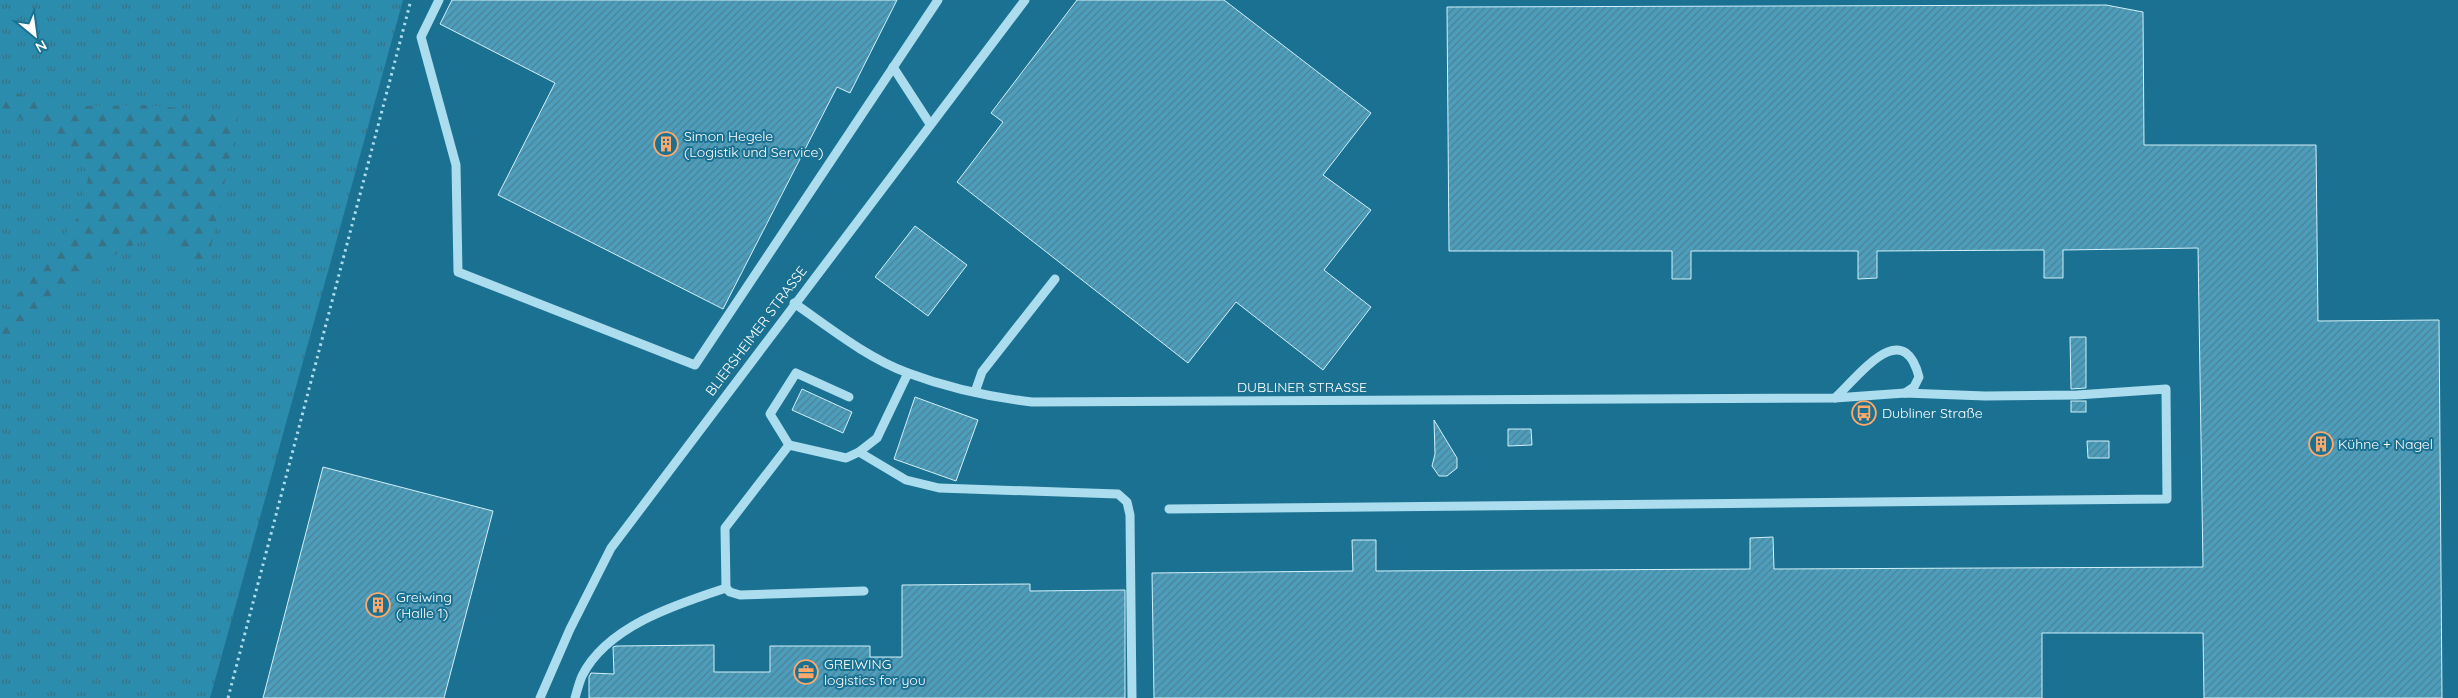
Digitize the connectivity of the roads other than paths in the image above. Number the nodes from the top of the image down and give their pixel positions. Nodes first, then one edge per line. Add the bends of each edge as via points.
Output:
1 (439, 0) edge
2 (938, 0) edge
3 (1025, 0) edge
4 (893, 67) junction
5 (930, 124) junction
6 (1055, 279) dead end
7 (794, 303) junction
8 (908, 373) junction
9 (975, 392) junction
10 (1905, 393) junction
11 (849, 397) dead end
12 (1835, 398) junction
13 (789, 445) junction
14 (859, 452) junction
15 (1169, 509) dead end
16 (726, 588) junction
17 (864, 591) dead end
18 (540, 698) edge
19 (575, 698) edge
20 (1132, 698) edge

1 - 4 street via 421,37 456,165 458,272 695,365
2 - 4 street
3 - 5 street, BLIERSHEIMER STRASSE
4 - 5 street
5 - 7 street, BLIERSHEIMER STRASSE
6 - 9 street via 982,372
7 - 8 street, DUBLINER STRASSE via 861,349
7 - 18 street, BLIERSHEIMER STRASSE via 611,548
8 - 9 street, DUBLINER STRASSE
8 - 14 street via 877,438
9 - 12 street, DUBLINER STRASSE via 1032,402
10 - 12 street, DUBLINER STRASSE
10 - 12 street via 1914,387 1919,377 1916,364 1902,350 1894,349 1883,352
10 - 15 street, DUBLINER STRASSE via 2077,395 2166,389 2167,499
11 - 13 street via 796,372 770,414
13 - 14 street via 846,458
13 - 16 street via 725,528
14 - 20 street via 906,480 939,488 1118,494 1127,502 1130,514
16 - 17 street via 740,595
16 - 19 street via 685,601 622,632 597,655 582,676

